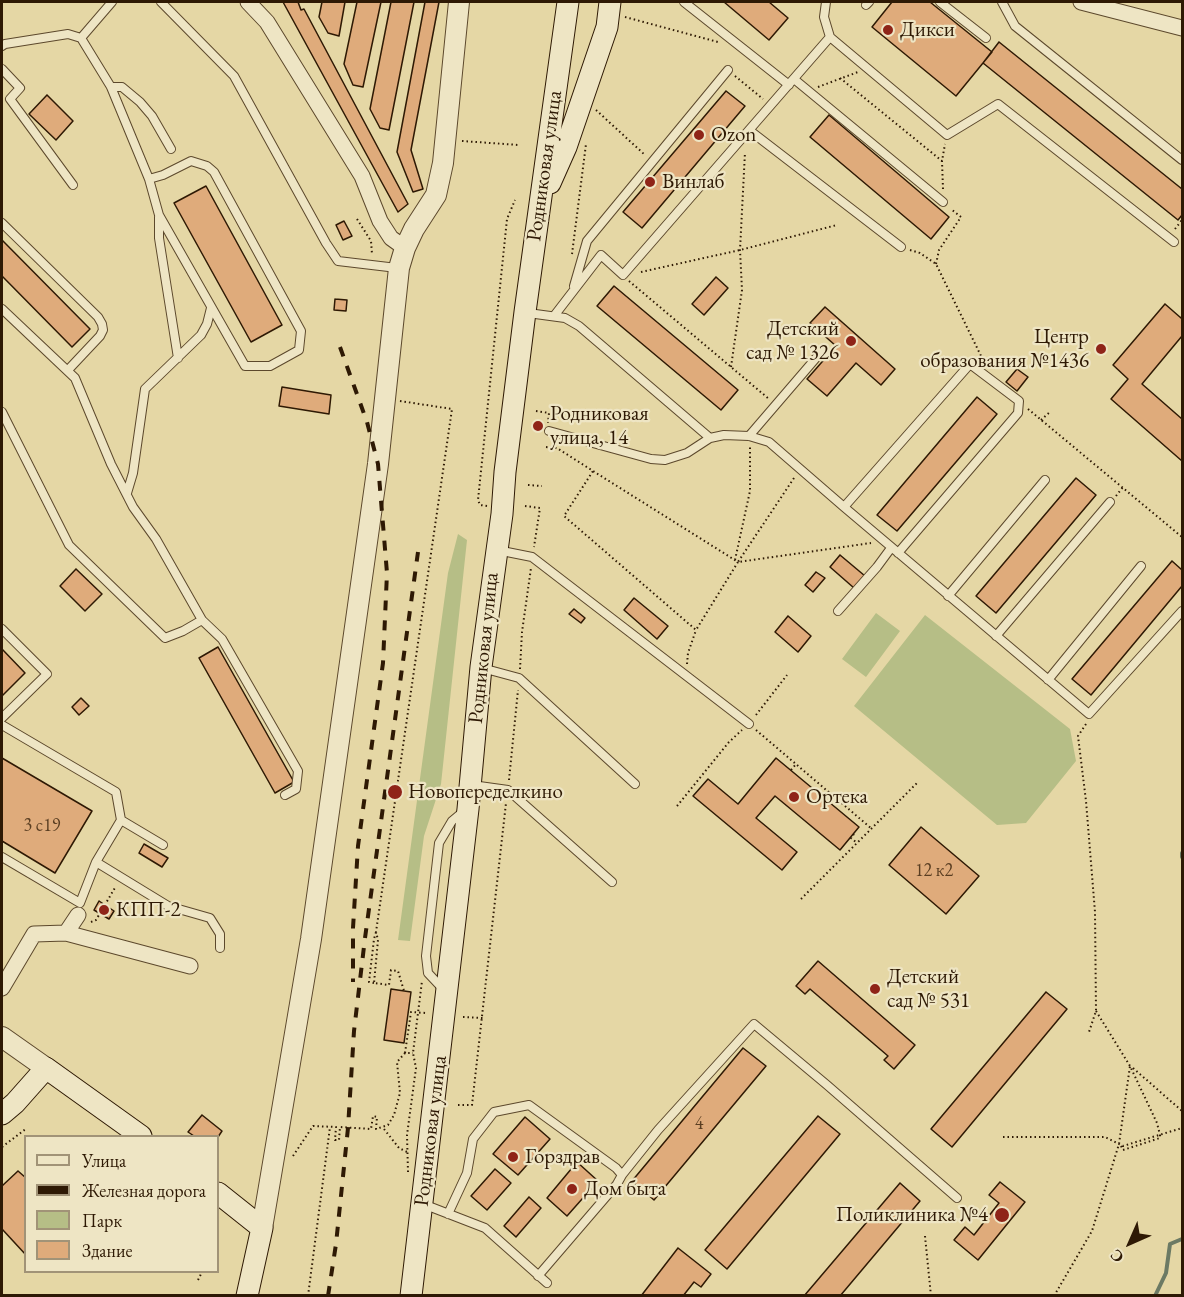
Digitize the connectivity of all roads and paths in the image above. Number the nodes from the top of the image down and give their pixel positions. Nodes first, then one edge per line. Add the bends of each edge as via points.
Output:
1 (112, 2) edge
2 (161, 2) edge
3 (249, 2) edge
4 (459, 2) edge
5 (568, 2) edge
6 (684, 2) edge
7 (826, 2) edge
8 (940, 2) edge
9 (1002, 2) edge
10 (1081, 2) edge
11 (613, 8) edge
12 (1182, 28) edge
13 (831, 37) junction
14 (81, 38) junction
15 (986, 39) dead end
16 (2, 46) edge
17 (743, 49) junction
18 (866, 68) junction
19 (2, 69) edge
20 (728, 70) joint
21 (840, 78) junction
22 (791, 82) junction
23 (111, 87) junction
24 (807, 91) junction
25 (591, 105) dead end
26 (771, 106) junction
27 (750, 130) junction
28 (947, 135) junction
29 (586, 138) dead end
30 (454, 141) dead end
31 (519, 146) dead end
32 (171, 149) dead end
33 (1182, 160) edge
34 (652, 161) junction
35 (942, 161) junction
36 (149, 179) junction
37 (73, 185) dead end
38 (515, 200) dead end
39 (943, 202) junction
40 (540, 206) junction
41 (159, 215) junction
42 (357, 219) dead end
43 (1182, 220) edge
44 (2, 223) edge
45 (837, 225) dead end
46 (1173, 232) dead end
47 (574, 238) dead end
48 (1174, 242) dead end
49 (901, 247) joint
50 (405, 249) junction
51 (740, 250) junction
52 (372, 255) dead end
53 (936, 264) junction
54 (399, 268) junction
55 (623, 275) junction
56 (573, 290) junction
57 (211, 308) junction
58 (2, 309) edge
59 (525, 312) junction
60 (554, 316) junction
61 (822, 351) dead end
62 (178, 358) junction
63 (731, 367) junction
64 (68, 370) junction
65 (995, 383) junction
66 (400, 401) dead end
67 (1019, 401) junction
68 (776, 405) junction
69 (536, 411) dead end
70 (1051, 411) dead end
71 (2, 412) edge
72 (1041, 420) junction
73 (549, 431) joint
74 (750, 436) junction
75 (711, 438) junction
76 (546, 447) dead end
77 (800, 470) junction
78 (593, 471) junction
79 (1045, 480) dead end
80 (528, 485) dead end
81 (542, 486) dead end
82 (127, 493) junction
83 (1110, 502) dead end
84 (480, 505) dead end
85 (525, 506) dead end
86 (844, 507) junction
87 (1182, 537) edge
88 (496, 550) junction
89 (894, 550) junction
90 (532, 557) junction
91 (737, 561) junction
92 (1141, 566) dead end
93 (948, 596) junction
94 (838, 611) dead end
95 (1182, 611) edge
96 (202, 620) junction
97 (2, 629) edge
98 (696, 630) junction
99 (996, 636) junction
100 (481, 667) junction
101 (787, 675) dead end
102 (686, 677) junction
103 (519, 678) junction
104 (1048, 680) junction
105 (1089, 714) junction
106 (2, 718) edge
107 (749, 724) junction
108 (2, 725) edge
109 (796, 764) junction
110 (791, 770) dead end
111 (917, 783) dead end
112 (470, 784) junction
113 (635, 784) dead end
114 (508, 790) junction
115 (285, 795) dead end
116 (677, 806) dead end
117 (121, 820) junction
118 (872, 829) junction
119 (854, 834) dead end
120 (857, 843) junction
121 (163, 845) dead end
122 (2, 857) edge
123 (96, 862) junction
124 (120, 877) junction
125 (612, 882) dead end
126 (801, 899) dead end
127 (79, 909) junction
128 (66, 933) junction
129 (220, 948) dead end
130 (190, 966) dead end
131 (422, 975) dead end
132 (2, 988) edge
133 (404, 991) dead end
134 (1096, 1011) junction
135 (419, 1012) junction
136 (428, 1013) dead end
137 (462, 1017) dead end
138 (483, 1018) junction
139 (1089, 1032) dead end
140 (2, 1036) edge
141 (405, 1053) junction
142 (413, 1053) junction
143 (1130, 1066) junction
144 (46, 1068) junction
145 (458, 1105) dead end
146 (1182, 1111) edge
147 (2, 1114) edge
148 (330, 1127) junction
149 (27, 1128) dead end
150 (383, 1128) junction
151 (1182, 1128) edge
152 (138, 1135) edge
153 (1160, 1135) junction
154 (1003, 1137) dead end
155 (1119, 1144) junction
156 (2, 1147) edge
157 (407, 1152) junction
158 (293, 1156) dead end
159 (622, 1175) junction
160 (408, 1177) dead end
161 (219, 1194) edge
162 (957, 1198) dead end
163 (422, 1204) junction
164 (448, 1214) junction
165 (262, 1228) junction
166 (925, 1236) dead end
167 (253, 1267) junction
168 (202, 1273) edge
169 (538, 1276) junction
170 (198, 1280) dead end
171 (547, 1282) dead end
172 (239, 1296) edge
173 (247, 1296) edge
174 (308, 1296) edge
175 (411, 1296) edge
176 (931, 1296) edge
177 (1054, 1296) edge

1 - 14 lane
2 - 54 lane via 234,76 338,261
3 - 50 street via 267,22 362,176 380,221 391,238
4 - 50 street via 443,163 436,195
5 - 40 main road, Родниковая улица
6 - 17 lane
7 - 13 lane via 824,17
8 - 15 lane
9 - 33 lane via 1015,26
10 - 12 street
11 - 17 path
11 - 40 main road via 566,147
13 - 18 lane
13 - 22 lane
14 - 16 lane via 68,34
14 - 23 lane
17 - 22 lane
18 - 21 path
18 - 28 lane
19 - 37 lane via 20,88 10,99
20 - 26 path
20 - 34 lane
21 - 24 path
21 - 35 path
22 - 24 lane
22 - 26 lane
23 - 32 lane via 122,87 140,102
23 - 36 lane
24 - 39 lane
25 - 34 path
26 - 27 lane
27 - 49 lane
27 - 51 path via 746,139
27 - 55 lane
28 - 35 path
28 - 48 lane via 998,104
29 - 47 path
30 - 31 path
34 - 56 lane via 587,241
35 - 39 path
36 - 41 lane
36 - 57 lane via 190,161 214,172 301,331 299,350 270,366 245,366
38 - 84 path via 507,219
39 - 53 path via 961,217 939,250
40 - 59 main road, Родниковая улица
41 - 57 lane
41 - 62 lane via 159,238
42 - 52 path via 371,241
43 - 46 path
44 - 64 lane via 102,324 100,336
45 - 51 path
49 - 53 path
50 - 54 street
51 - 55 path
51 - 63 path via 742,290
53 - 65 path
54 - 165 street via 378,464 311,939
55 - 56 lane via 601,255
55 - 63 path
56 - 60 lane
57 - 62 lane via 201,335
58 - 64 lane
59 - 60 lane
59 - 88 main road, Родниковая улица
60 - 75 lane via 579,326
61 - 68 lane
62 - 82 lane via 145,389
63 - 68 path
64 - 82 lane via 81,389
65 - 67 lane
65 - 86 lane via 970,364
66 - 133 path via 452,410 376,932 374,983 389,985 391,970 398,971
67 - 72 path
67 - 89 lane via 1018,413
68 - 74 lane
69 - 73 path via 549,413
70 - 72 path
71 - 96 lane via 69,545 165,638
72 - 87 path
73 - 75 lane via 665,460 687,453
74 - 75 lane
74 - 77 lane via 769,442
74 - 91 path via 750,491
76 - 78 path via 557,448
77 - 86 lane
77 - 91 path
78 - 91 path
78 - 98 path via 564,516
79 - 93 lane
80 - 81 path
82 - 96 lane
83 - 99 lane
85 - 90 path via 540,508
86 - 89 lane
88 - 90 lane
88 - 100 main road, Родниковая улица
89 - 91 path via 871,543
89 - 93 lane
89 - 94 lane
90 - 102 lane
90 - 103 path
91 - 98 path
92 - 104 lane
93 - 99 lane
95 - 105 lane
96 - 115 lane via 222,639 298,771 296,789
97 - 106 lane via 47,674
98 - 102 path via 688,653
99 - 104 lane
100 - 103 lane
100 - 112 main road, Родниковая улица
101 - 107 path
102 - 107 lane
103 - 113 lane
103 - 114 path
104 - 105 lane
105 - 134 path via 1091,718 1078,736 1095,912
107 - 109 path
107 - 116 path via 729,742
108 - 117 lane via 116,792
109 - 110 path
109 - 118 path
111 - 118 path
112 - 114 lane
112 - 163 main road, Родниковая улица
114 - 125 lane
114 - 138 path
117 - 121 lane
117 - 123 lane
118 - 120 path
119 - 120 path via 851,838
120 - 126 path
122 - 127 lane
123 - 124 lane
123 - 127 lane
124 - 128 path via 96,920
124 - 129 lane via 168,906 210,918 220,934
127 - 128 street
128 - 130 street
128 - 132 street via 34,934
131 - 135 path
134 - 139 path
134 - 143 path
135 - 136 path
135 - 141 path via 411,1012
135 - 142 path
137 - 138 path
138 - 145 path via 472,1105
140 - 144 street
141 - 142 path
141 - 150 path via 397,1062 400,1093 394,1115
142 - 157 path via 416,1068
143 - 146 path
143 - 153 path
143 - 155 path
144 - 147 main road
144 - 152 main road
148 - 150 path via 336,1127 334,1140 339,1140 340,1127 371,1129 373,1116 377,1117 376,1129
148 - 158 path via 313,1126
148 - 174 path
149 - 156 path
150 - 157 path
151 - 153 path
153 - 155 path via 1124,1146
154 - 155 path via 1105,1137
155 - 177 path via 1092,1231
157 - 160 path
159 - 162 lane via 754,1024
159 - 164 lane via 529,1105 494,1112 473,1139 467,1173
159 - 169 lane
161 - 165 main road
163 - 164 lane
163 - 175 main road, Родниковая улица
164 - 169 lane via 485,1228
165 - 167 main road
166 - 176 path
167 - 172 street
167 - 173 main road
168 - 170 path
169 - 171 lane

